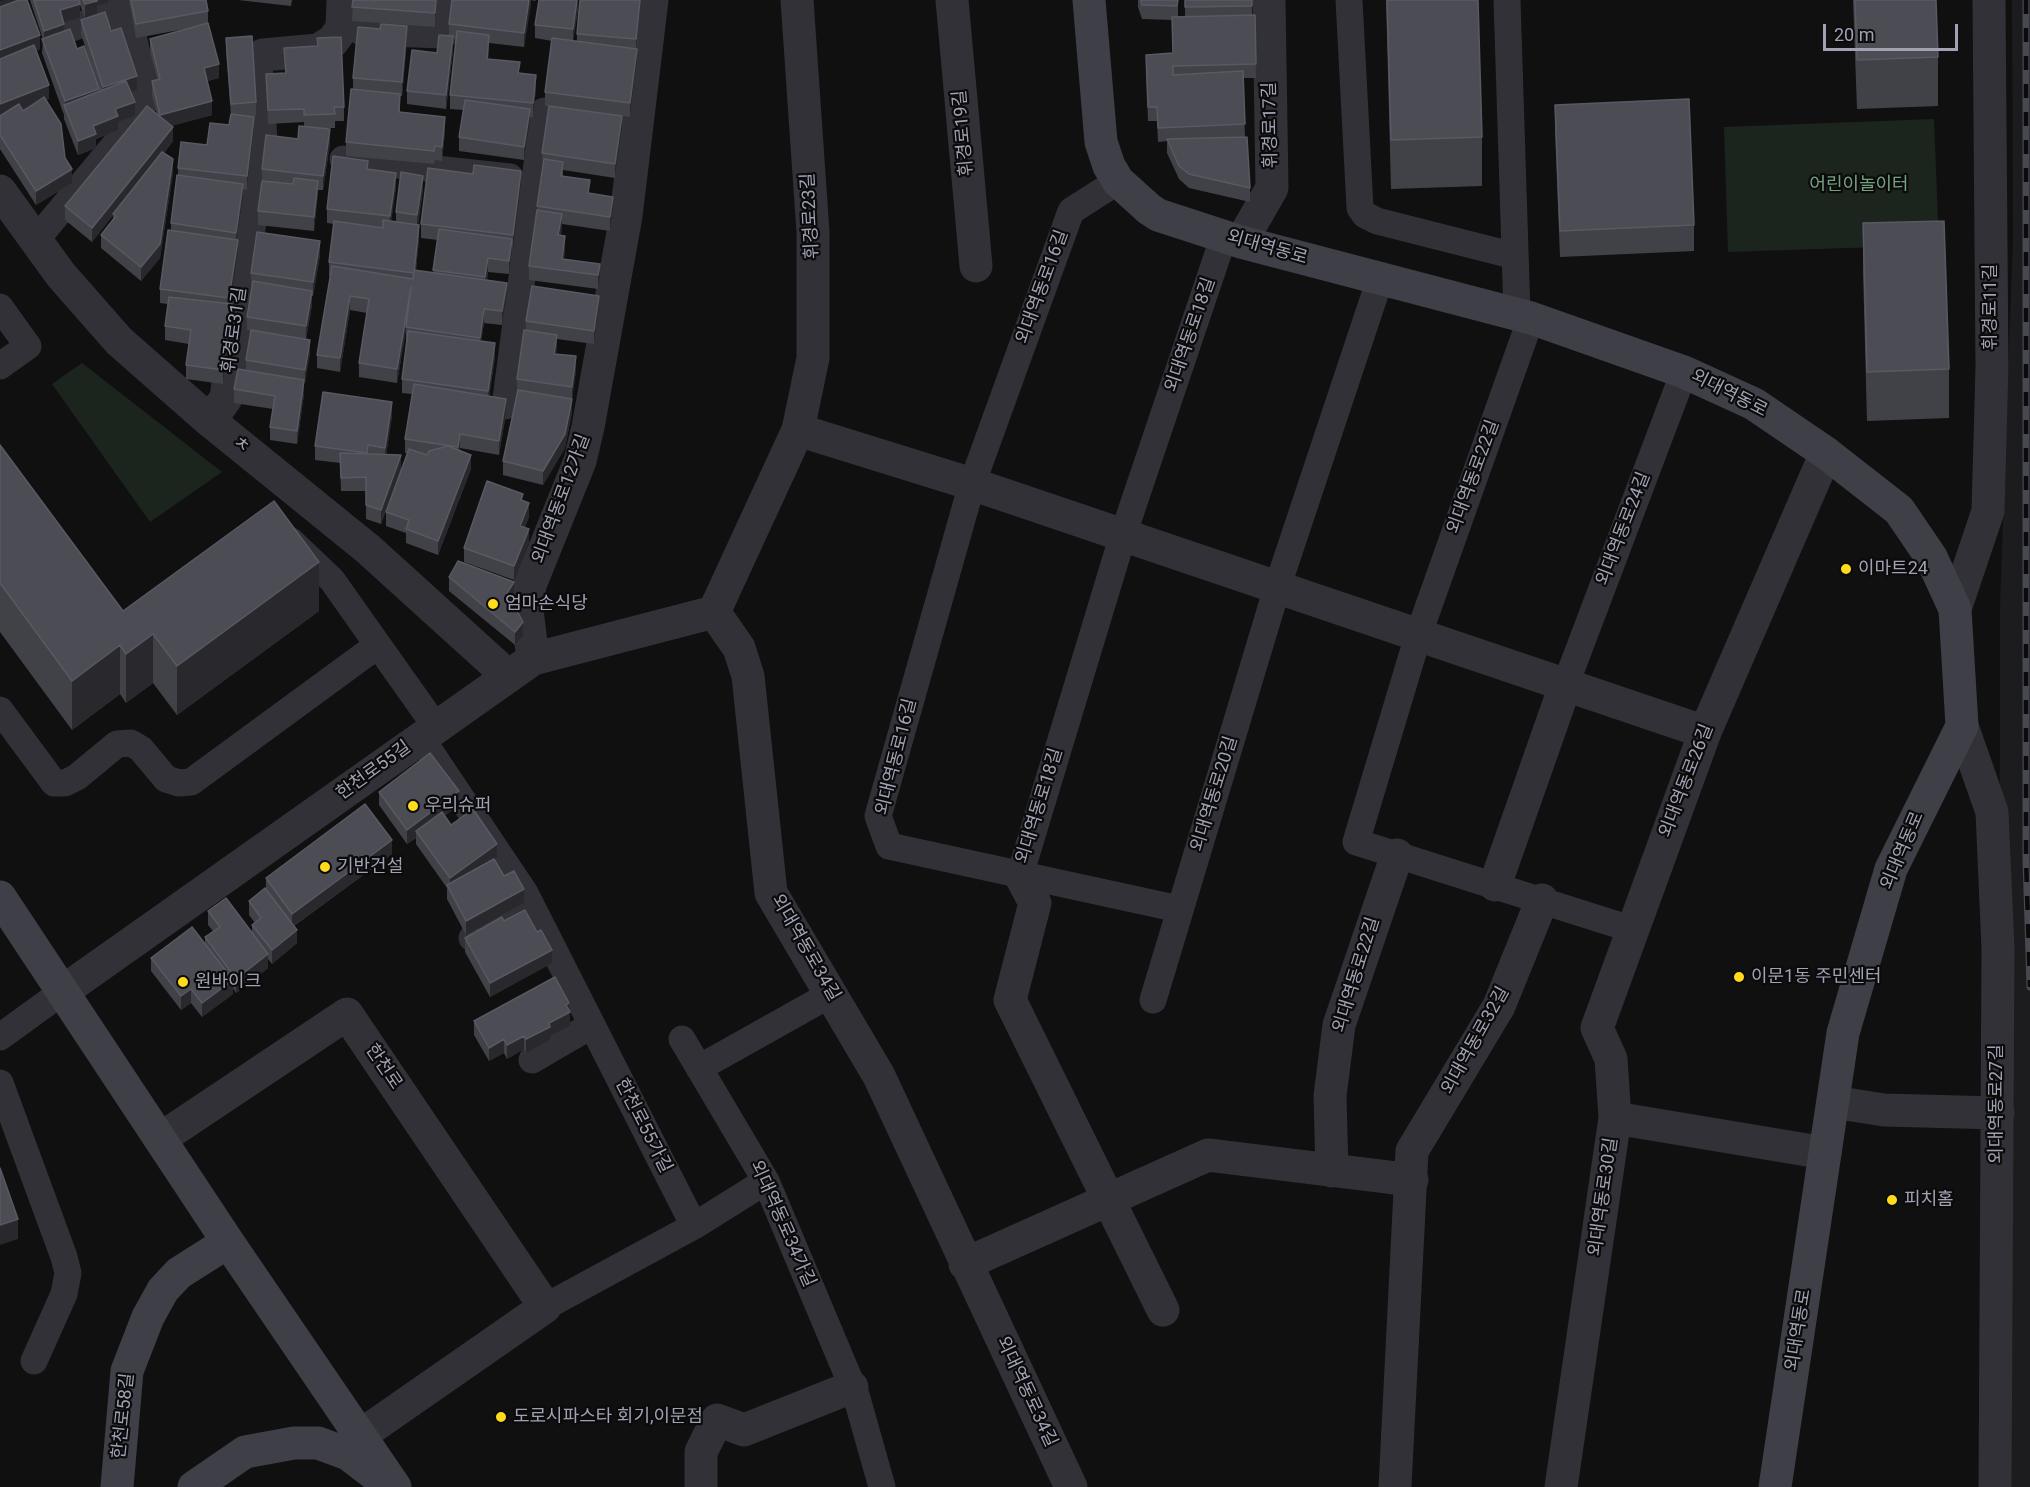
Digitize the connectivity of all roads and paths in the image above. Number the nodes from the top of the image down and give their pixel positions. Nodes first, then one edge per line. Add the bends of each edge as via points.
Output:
1 (448, 0) edge
2 (652, 0) edge
3 (797, 0) edge
4 (952, 0) edge
5 (1089, 0) edge
6 (1269, 0) edge
7 (1349, 0) edge
8 (1507, 0) edge
9 (1989, 0) edge
10 (123, 6) edge
11 (343, 14) edge
12 (66, 30) edge
13 (144, 99) joint
14 (544, 111) edge
15 (343, 159) edge
16 (535, 179) junction
17 (1118, 182) junction
18 (0, 191) edge
19 (1233, 239) junction
20 (35, 241) junction
21 (1515, 256) junction
22 (976, 266) dead end
23 (1380, 279) junction
24 (0, 307) edge
25 (1524, 316) junction
26 (0, 366) edge
27 (1684, 372) junction
28 (505, 406) edge
29 (210, 421) junction
30 (798, 430) junction
31 (1826, 453) junction
32 (972, 484) junction
33 (276, 528) edge
34 (1123, 535) junction
35 (1277, 588) junction
36 (1954, 609) junction
37 (714, 612) junction
38 (1418, 636) junction
39 (378, 645) junction
40 (520, 667) junction
41 (1565, 686) junction
42 (0, 710) edge
43 (1962, 726) junction
44 (428, 732) junction
45 (1705, 732) junction
46 (1397, 855) junction
47 (1020, 875) junction
48 (1495, 885) junction
49 (0, 897) edge
50 (1542, 900) junction
51 (531, 906) junction
52 (1179, 909) junction
53 (1631, 928) junction
54 (468, 940) edge
55 (62, 992) junction
56 (831, 994) junction
57 (1152, 1000) dead end
58 (592, 1025) junction
59 (0, 1037) edge
60 (682, 1039) dead end
61 (532, 1060) edge
62 (699, 1068) junction
63 (0, 1083) edge
64 (1833, 1102) junction
65 (1998, 1113) junction
66 (1615, 1118) junction
67 (160, 1139) junction
68 (1825, 1153) junction
69 (1332, 1171) junction
70 (1412, 1180) junction
71 (766, 1181) junction
72 (1110, 1200) junction
73 (694, 1226) junction
74 (228, 1242) junction
75 (965, 1264) junction
76 (544, 1306) junction
77 (1163, 1310) dead end
78 (34, 1361) dead end
79 (852, 1387) junction
80 (361, 1435) junction
81 (117, 1487) edge
82 (194, 1487) edge
83 (393, 1487) edge
84 (701, 1487) edge
85 (882, 1487) edge
86 (1071, 1487) edge
87 (1395, 1487) edge
88 (1561, 1487) edge
89 (1775, 1487) edge
90 (1995, 1487) edge

1 - 11 street via 443,32
2 - 40 street, 외대역동로12가길 via 626,216 598,301 584,450 530,585
3 - 30 street, 휘경로23길 via 813,232 813,358
4 - 22 street, 휘경로19길
5 - 17 street, 외대역동로 via 1101,142
6 - 19 street, 휘경로17길 via 1272,188
7 - 21 lane via 1360,208 1377,221
8 - 21 lane
9 - 36 street, 휘경로11길 via 1992,367 1988,510
10 - 12 lane
10 - 13 street
11 - 29 street, 휘경로31길 via 333,41 318,50 259,57 256,65 261,140 259,235 226,398
13 - 20 lane via 133,123
14 - 16 lane
15 - 16 lane
16 - 28 lane via 532,290
17 - 19 street, 외대역동로 via 1158,215
17 - 32 lane, 외대역동로16길 via 1071,211
18 - 20 street, ㅊ
19 - 23 street, 외대역동로
19 - 34 lane, 외대역동로18길
20 - 29 street, ㅊ via 119,341
21 - 25 lane
23 - 25 street, 외대역동로
23 - 35 lane, 외대역동로20길
24 - 26 lane via 28,346
25 - 27 street, 외대역동로
25 - 38 lane, 외대역동로22길
27 - 31 street, 외대역동로 via 1754,404
27 - 41 lane, 외대역동로24길
29 - 40 street, ㅊ
30 - 32 street
30 - 37 street, 휘경로23길
31 - 36 street, 외대역동로 via 1899,510 1931,557
31 - 45 street, 외대역동로26길
32 - 34 street
32 - 47 lane, 외대역동로16길 via 878,816 889,846
33 - 39 lane, 한천로55가길 via 332,580
34 - 35 street
34 - 47 lane, 외대역동로18길
35 - 38 street
35 - 52 lane, 외대역동로20길
36 - 43 street, 외대역동로
37 - 40 street, 한천로55길
37 - 56 street, 외대역동로34길 via 739,648 748,676 771,893
38 - 41 street
38 - 46 lane, 외대역동로22길 via 1356,842
39 - 42 lane via 191,782 166,779 131,743 117,744 77,777 54,783
39 - 44 lane, 한천로55가길
40 - 44 street, 한천로55길
41 - 45 street
41 - 48 street, 외대역동로24길
43 - 64 street, 외대역동로 via 1891,869 1843,1033
43 - 65 street, 외대역동로27길 via 1992,812 1998,949
44 - 51 lane, 한천로55가길
44 - 55 street, 한천로55길
45 - 53 street, 외대역동로26길
46 - 48 lane, 외대역동로22길
46 - 69 street, 외대역동로22길 via 1339,1025 1330,1096
47 - 52 lane, 외대역동로16길
47 - 72 street, 외대역동로18길 via 1035,903 1011,1000
48 - 50 lane, 외대역동로22길
49 - 55 street
50 - 53 lane, 외대역동로22길
50 - 70 street, 외대역동로32길 via 1499,1006 1412,1151
51 - 54 lane
51 - 58 lane, 한천로55가길
52 - 57 lane, 외대역동로20길
53 - 66 street, 외대역동로26길 via 1597,1028 1611,1059
55 - 59 lane
55 - 67 street
56 - 62 lane
56 - 75 street, 외대역동로34길 via 879,1076
58 - 61 lane
58 - 73 lane, 한천로55가길
60 - 62 lane, 외대역동로34가길
62 - 71 lane, 외대역동로34가길
63 - 78 lane via 68,1273 64,1294
64 - 65 street via 1884,1110
64 - 68 street, 외대역동로
65 - 90 street, 외대역동로27길
66 - 68 street, 외대역동로30길
66 - 88 street, 외대역동로30길
67 - 74 street
67 - 76 street, 한천로 via 347,1014
68 - 89 street, 외대역동로
69 - 70 street
69 - 72 street via 1208,1155
70 - 87 street, 외대역동로32길
71 - 73 lane
71 - 79 lane, 외대역동로34가길
72 - 75 street
72 - 77 street, 외대역동로18길
73 - 76 lane
74 - 80 street
74 - 81 street, 한천로58길 via 178,1273 148,1317 127,1371
75 - 86 street, 외대역동로34길
76 - 80 street
79 - 84 street via 744,1430 717,1420 701,1452
79 - 85 lane, 외대역동로34가길
80 - 83 street
82 - 83 street via 245,1452 294,1443 318,1443 348,1454

